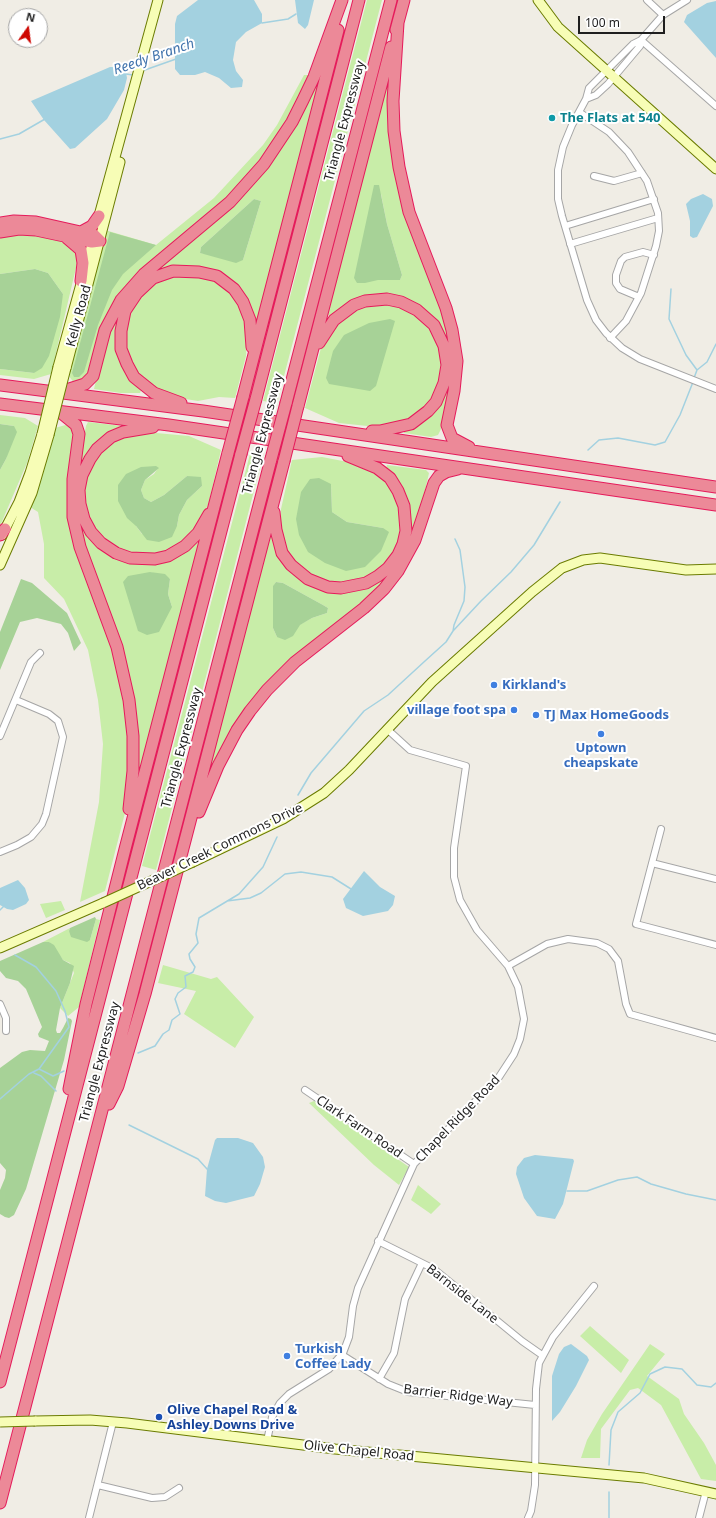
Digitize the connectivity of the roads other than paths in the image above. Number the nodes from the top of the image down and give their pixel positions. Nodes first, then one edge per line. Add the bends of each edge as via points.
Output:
1 (158, 0) edge
2 (342, 0) edge
3 (346, 0) edge
4 (359, 0) edge
5 (390, 0) edge
6 (404, 0) edge
7 (538, 0) edge
8 (647, 0) edge
9 (687, 0) edge
10 (663, 15) junction
11 (398, 23) junction
12 (641, 40) junction
13 (141, 61) junction
14 (605, 70) junction
15 (613, 77) junction
16 (586, 99) junction
17 (716, 106) edge
18 (579, 112) junction
19 (716, 169) edge
20 (642, 173) junction
21 (594, 176) dead end
22 (654, 199) junction
23 (99, 216) junction
24 (658, 218) junction
25 (0, 223) edge
26 (565, 226) junction
27 (0, 232) edge
28 (81, 232) junction
29 (63, 236) junction
30 (95, 239) junction
31 (570, 244) junction
32 (654, 255) junction
33 (81, 281) junction
34 (639, 297) junction
35 (610, 338) junction
36 (312, 354) junction
37 (253, 358) junction
38 (62, 367) junction
39 (0, 385) edge
40 (714, 388) edge
41 (57, 392) junction
42 (0, 404) edge
43 (203, 411) junction
44 (60, 412) junction
45 (169, 425) junction
46 (344, 431) junction
47 (46, 434) junction
48 (327, 448) junction
49 (480, 452) junction
50 (462, 468) junction
51 (716, 486) edge
52 (216, 500) junction
53 (273, 503) junction
54 (716, 505) edge
55 (3, 532) edge
56 (0, 540) edge
57 (0, 564) edge
58 (716, 568) edge
59 (40, 653) dead end
60 (16, 700) junction
61 (387, 729) junction
62 (0, 736) edge
63 (661, 829) dead end
64 (185, 843) junction
65 (125, 849) junction
66 (0, 852) edge
67 (652, 863) junction
68 (716, 879) edge
69 (716, 945) edge
70 (0, 948) edge
71 (508, 966) junction
72 (0, 1004) edge
73 (6, 1031) dead end
74 (716, 1038) edge
75 (304, 1090) dead end
76 (98, 1125) junction
77 (63, 1137) junction
78 (414, 1164) junction
79 (378, 1241) junction
80 (422, 1263) junction
81 (594, 1286) dead end
82 (342, 1355) junction
83 (542, 1355) junction
84 (379, 1379) junction
85 (0, 1382) edge
86 (536, 1405) junction
87 (0, 1422) edge
88 (113, 1422) junction
89 (267, 1441) junction
90 (536, 1468) junction
91 (98, 1485) junction
92 (179, 1488) dead end
93 (706, 1491) junction
94 (716, 1494) edge
95 (0, 1503) edge
96 (89, 1518) edge
97 (529, 1518) edge
98 (699, 1518) edge

1 - 13 main road, Kelly Road
2 - 41 highway via 306,95 292,122 264,164 230,202 144,274 121,300 105,330 93,376 85,384
3 - 37 highway
4 - 77 highway, Triangle Expressway, bridge
5 - 76 highway, Triangle Expressway, bridge
6 - 11 highway
7 - 14 main road via 558,27
8 - 10 street
9 - 10 street
10 - 12 street
11 - 36 highway
11 - 49 highway via 393,100 399,167 409,212 446,308 457,361 447,425 452,438
12 - 14 street via 633,44
12 - 15 street via 640,46
12 - 17 street
13 - 23 main road, Kelly Road
13 - 30 main road, Kelly Road via 115,185
14 - 15 main road
14 - 16 street via 589,88
15 - 16 street via 596,95
15 - 19 main road
16 - 18 street
18 - 20 street via 600,125 622,145
18 - 26 street via 567,137 559,164 558,199
20 - 21 street via 614,181
20 - 22 street
22 - 24 street
22 - 26 street
23 - 28 highway via 92,226
23 - 30 main road, Kelly Road
24 - 31 street
24 - 32 street via 659,231
25 - 28 highway via 36,222
26 - 31 street
27 - 29 highway via 36,230
28 - 30 highway
29 - 30 highway
29 - 33 highway via 81,250
30 - 33 main road, Kelly Road
30 - 38 main road, Kelly Road
31 - 35 street via 591,310
32 - 34 street
32 - 34 street via 643,252 625,257 621,261 616,283 620,289
33 - 38 main road, Kelly Road
34 - 35 street via 626,322
35 - 40 street via 632,355
36 - 46 highway via 327,329 342,312 365,301 376,299 401,302 417,310 434,324 441,336 447,373 441,393 428,411 403,427 380,431
36 - 53 highway, bridge
37 - 43 highway via 250,320 243,302 234,289 217,276 173,271 153,278 137,293 125,310 121,331 126,364 134,376 154,393
37 - 52 highway, bridge
38 - 47 main road, Kelly Road, bridge
39 - 41 highway
41 - 43 highway
42 - 44 highway
43 - 46 highway
44 - 45 highway
44 - 65 highway via 76,425 79,434 73,479 73,517 80,547 117,647 129,700 133,771
45 - 48 highway
45 - 52 highway via 129,431 111,437 97,449 82,475 79,490 82,512 91,532 116,553 130,558 155,559 168,556 192,539
46 - 49 highway
47 - 55 main road, Kelly Road
47 - 57 main road, Kelly Road via 32,493
48 - 50 highway
48 - 53 highway via 378,468 390,478 398,491 404,506 406,531 398,555 388,568 366,583 354,587 328,587 308,580 282,553
49 - 51 highway
50 - 54 highway
50 - 64 highway via 446,472 434,483 415,540 398,571 384,589 364,608 295,662 250,711 218,766
52 - 65 highway
53 - 64 highway
55 - 56 main road, Kelly Road
58 - 61 main road, Beaver Creek Commons Drive via 686,570 600,558 583,560 562,568 432,682
59 - 60 street via 31,662
60 - 62 street
60 - 66 street via 49,714 58,721 63,737 42,824 32,837
61 - 70 main road, Beaver Creek Commons Drive, bridge via 337,782 311,803 193,862
61 - 71 street, Chapel Ridge Road via 410,750 466,766 454,848 454,877 460,900 477,930
63 - 67 street
64 - 76 highway via 130,1049 118,1086
65 - 77 highway via 86,1004 62,1120
67 - 68 street
67 - 69 street via 636,924
71 - 74 street via 547,944 568,939 597,943 609,949 618,961 630,1014
71 - 78 street, Chapel Ridge Road via 518,987 524,1018 520,1040 514,1054 487,1091
72 - 73 street via 6,1018
75 - 78 street, Clark Farm Road
76 - 95 highway, Triangle Expressway
77 - 85 highway, Triangle Expressway
78 - 79 street, Chapel Ridge Road
79 - 80 street, Barnside Lane
79 - 82 street, Chapel Ridge Road via 358,1288 349,1337
80 - 83 street, Barnside Lane via 434,1269
80 - 84 street via 405,1299 394,1353
81 - 83 street via 553,1337
82 - 84 street, Barrier Ridge Way
82 - 89 street, Chapel Ridge Road via 329,1369 283,1400 272,1417
83 - 86 street via 537,1374
84 - 86 street, Barrier Ridge Way via 408,1392
86 - 90 street
87 - 88 main road, Olive Chapel Road, bridge
88 - 89 main road, Olive Chapel Road
88 - 91 street
89 - 90 main road, Olive Chapel Road
90 - 93 main road, Olive Chapel Road via 644,1478
90 - 97 street
91 - 92 street via 152,1498 166,1497
91 - 96 street
93 - 94 main road, Olive Chapel Road
93 - 98 street

